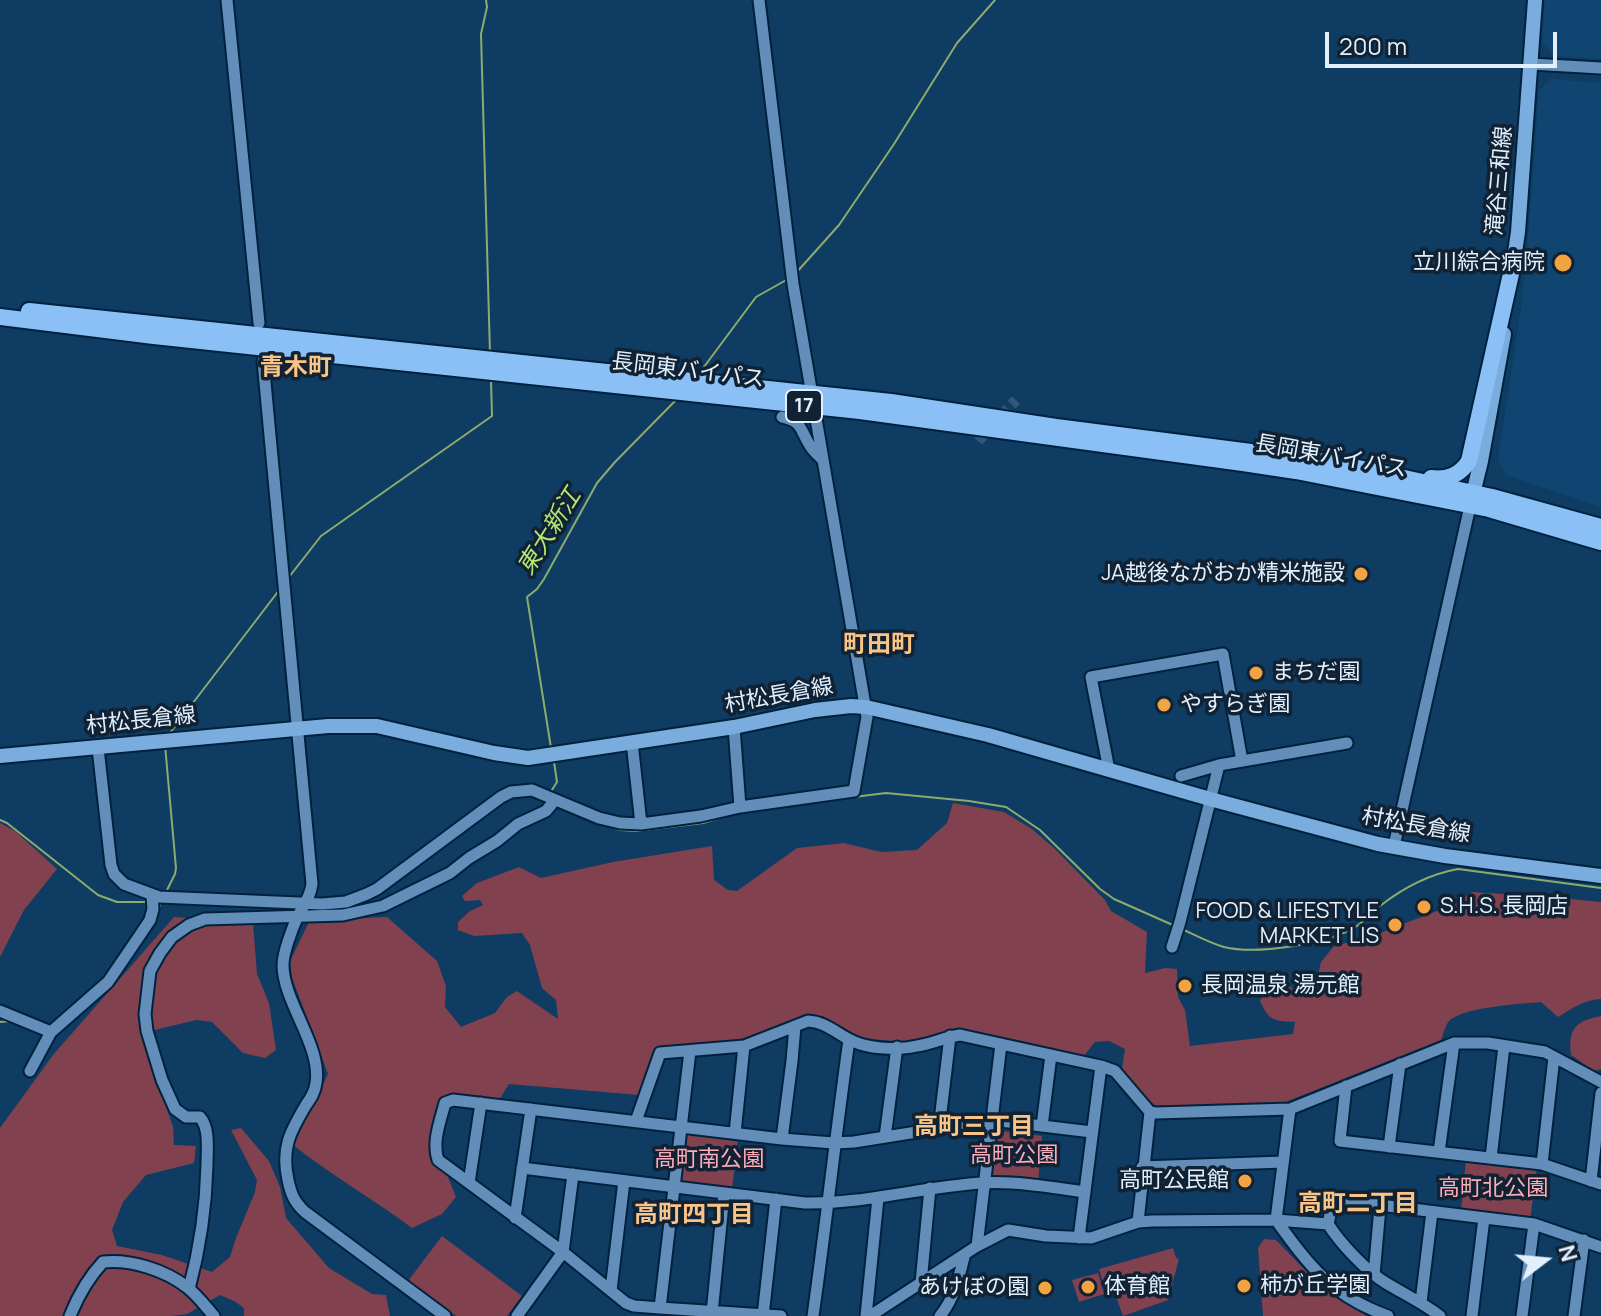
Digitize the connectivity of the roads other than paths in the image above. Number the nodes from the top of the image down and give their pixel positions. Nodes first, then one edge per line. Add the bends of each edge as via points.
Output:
1 (227, 0) edge
2 (759, 0) edge
3 (1535, 0) edge
4 (1531, 64) junction
5 (1601, 68) edge
6 (1515, 256) junction
7 (0, 307) edge
8 (0, 317) edge
9 (259, 323) dead end
10 (263, 361) dead end
11 (813, 400) junction
12 (782, 417) dead end
13 (823, 460) junction
14 (1335, 463) junction
15 (1471, 500) junction
16 (1601, 527) edge
17 (1601, 542) edge
18 (866, 707) junction
19 (734, 727) junction
20 (298, 729) junction
21 (632, 742) junction
22 (1347, 743) dead end
23 (98, 748) junction
24 (0, 756) edge
25 (1242, 761) junction
26 (1219, 765) junction
27 (1109, 770) junction
28 (1181, 776) dead end
29 (1210, 799) junction
30 (555, 800) junction
31 (740, 807) junction
32 (641, 824) junction
33 (1394, 846) junction
34 (1601, 876) edge
35 (152, 895) junction
36 (307, 903) junction
37 (298, 916) junction
38 (1172, 947) dead end
39 (0, 1011) edge
40 (795, 1026) junction
41 (51, 1032) junction
42 (950, 1036) junction
43 (849, 1040) junction
44 (1454, 1043) junction
45 (1001, 1044) junction
46 (744, 1046) junction
47 (1504, 1046) junction
48 (897, 1047) junction
49 (690, 1051) junction
50 (1051, 1055) junction
51 (1554, 1057) junction
52 (1400, 1064) junction
53 (1101, 1066) junction
54 (30, 1071) dead end
55 (1601, 1082) edge
56 (1346, 1086) junction
57 (1601, 1093) edge
58 (481, 1103) junction
59 (531, 1109) junction
60 (1290, 1109) junction
61 (1150, 1112) junction
62 (992, 1120) junction
63 (636, 1121) junction
64 (682, 1126) junction
65 (1042, 1126) junction
66 (939, 1129) junction
67 (1092, 1132) junction
68 (735, 1133) junction
69 (885, 1137) junction
70 (782, 1139) junction
71 (834, 1143) junction
72 (1389, 1147) junction
73 (1439, 1152) junction
74 (1491, 1158) junction
75 (1283, 1162) junction
76 (1542, 1164) junction
77 (1142, 1167) junction
78 (522, 1168) junction
79 (573, 1174) junction
80 (624, 1181) junction
81 (1596, 1182) edge
82 (469, 1183) junction
83 (985, 1183) junction
84 (674, 1187) junction
85 (930, 1188) junction
86 (1085, 1192) junction
87 (724, 1194) junction
88 (878, 1198) junction
89 (776, 1199) junction
90 (829, 1203) junction
91 (1380, 1207) junction
92 (1432, 1212) junction
93 (515, 1218) junction
94 (1484, 1218) junction
95 (1276, 1220) junction
96 (1138, 1222) junction
97 (1328, 1224) junction
98 (1534, 1224) junction
99 (1079, 1238) junction
100 (1584, 1240) junction
101 (977, 1246) junction
102 (1601, 1247) edge
103 (563, 1252) junction
104 (964, 1257) junction
105 (1374, 1275) junction
106 (921, 1283) junction
107 (189, 1289) junction
108 (611, 1290) junction
109 (1421, 1302) junction
110 (660, 1308) junction
111 (712, 1313) junction
112 (70, 1316) edge
113 (214, 1316) edge
114 (445, 1316) edge
115 (517, 1316) edge
116 (763, 1316) edge
117 (781, 1316) edge
118 (813, 1316) edge
119 (868, 1316) edge
120 (940, 1316) edge
121 (1388, 1316) edge
122 (1440, 1316) edge
123 (1472, 1316) edge
124 (1522, 1316) edge
125 (1574, 1316) edge

1 - 9 street
2 - 11 street via 793,284
3 - 4 main road, 滝谷三和線
4 - 5 street
4 - 6 main road, 滝谷三和線
6 - 14 highway via 1472,452 1463,470 1437,479
6 - 15 main road, 滝谷三和線
7 - 11 highway, 長岡東バイパス / 17
8 - 11 highway, 長岡東バイパス / 17
10 - 20 street
11 - 13 street
11 - 14 highway, 長岡東バイパス / 17 via 891,402
11 - 15 highway, 長岡東バイパス / 17
12 - 13 street via 797,423
13 - 18 street
14 - 15 highway, 長岡東バイパス / 17
15 - 16 highway, 長岡東バイパス / 17 via 1507,500
15 - 17 highway, 長岡東バイパス / 17
15 - 33 street
18 - 19 main road, 村松長倉線 via 815,710
18 - 27 main road, 村松長倉線
18 - 31 street via 854,791
19 - 21 main road, 村松長倉線
19 - 31 street
20 - 21 main road, 村松長倉線 via 377,726 528,758
20 - 23 main road, 村松長倉線
20 - 36 street via 312,884
21 - 32 street
22 - 25 street
23 - 24 main road, 村松長倉線
23 - 35 street via 114,874
25 - 26 street
25 - 27 street via 1223,654 1091,677
26 - 28 street
26 - 29 street
27 - 29 main road, 村松長倉線
29 - 33 main road, 村松長倉線
29 - 38 street
30 - 32 street via 599,818
30 - 36 street via 532,790 511,792 367,894 335,903
30 - 37 street via 450,873 383,906 343,915
31 - 32 street
33 - 34 main road, 村松長倉線
35 - 36 street
35 - 41 street via 150,920 108,982
36 - 37 street
37 - 107 street via 197,921 172,937 150,971 145,1014 162,1080 175,1109 186,1117 200,1117 207,1137 205,1214
37 - 114 street via 283,965 316,1066 316,1083 286,1143 290,1192 305,1212
39 - 41 street
40 - 43 street via 818,1022
40 - 46 street
40 - 70 street
41 - 54 street
42 - 45 street
42 - 48 street
42 - 66 street
43 - 48 street
43 - 71 street
44 - 47 street
44 - 52 street
44 - 73 street
45 - 50 street
45 - 62 street
46 - 49 street
46 - 68 street
47 - 51 street
47 - 74 street
48 - 69 street
49 - 63 street via 660,1053
49 - 64 street
50 - 53 street
50 - 65 street
51 - 55 street
51 - 76 street
52 - 56 street
52 - 72 street
53 - 61 street via 1115,1071
53 - 67 street
56 - 60 street
56 - 72 street via 1340,1141
57 - 81 street
58 - 59 street
58 - 82 street
58 - 82 street via 445,1103 437,1136 438,1160
59 - 63 street
59 - 78 street
60 - 61 street
60 - 75 street
61 - 77 street
62 - 65 street
62 - 66 street
62 - 83 street
63 - 64 street
64 - 68 street
64 - 84 street
65 - 67 street
66 - 69 street
67 - 86 street
68 - 70 street
69 - 71 street
70 - 71 street
71 - 90 street
72 - 73 street
73 - 74 street
74 - 76 street
75 - 77 street
75 - 95 street
76 - 81 street
77 - 96 street
78 - 79 street
78 - 93 street
79 - 80 street
79 - 103 street
80 - 84 street
80 - 108 street
82 - 93 street
83 - 85 street
83 - 86 street
83 - 101 street
84 - 87 street
84 - 110 street
85 - 88 street
85 - 106 street
86 - 99 street
87 - 89 street
87 - 111 street
88 - 90 street
88 - 119 street
89 - 90 street
89 - 116 street
90 - 118 street
91 - 92 street
91 - 97 street via 1333,1201
91 - 105 street
92 - 94 street
92 - 109 street
93 - 103 street
94 - 98 street
94 - 123 street
95 - 96 street
95 - 97 street
95 - 121 street via 1337,1291
96 - 99 street
97 - 105 street
98 - 100 street
98 - 124 street
99 - 101 street via 1008,1230
100 - 102 street
100 - 125 street
101 - 104 street
103 - 108 street
103 - 115 street
104 - 106 street
104 - 120 street
105 - 109 street
106 - 119 street
107 - 112 street via 131,1263 103,1262
107 - 113 street
108 - 110 street via 634,1306
109 - 122 street
110 - 111 street
111 - 116 street
116 - 117 street

